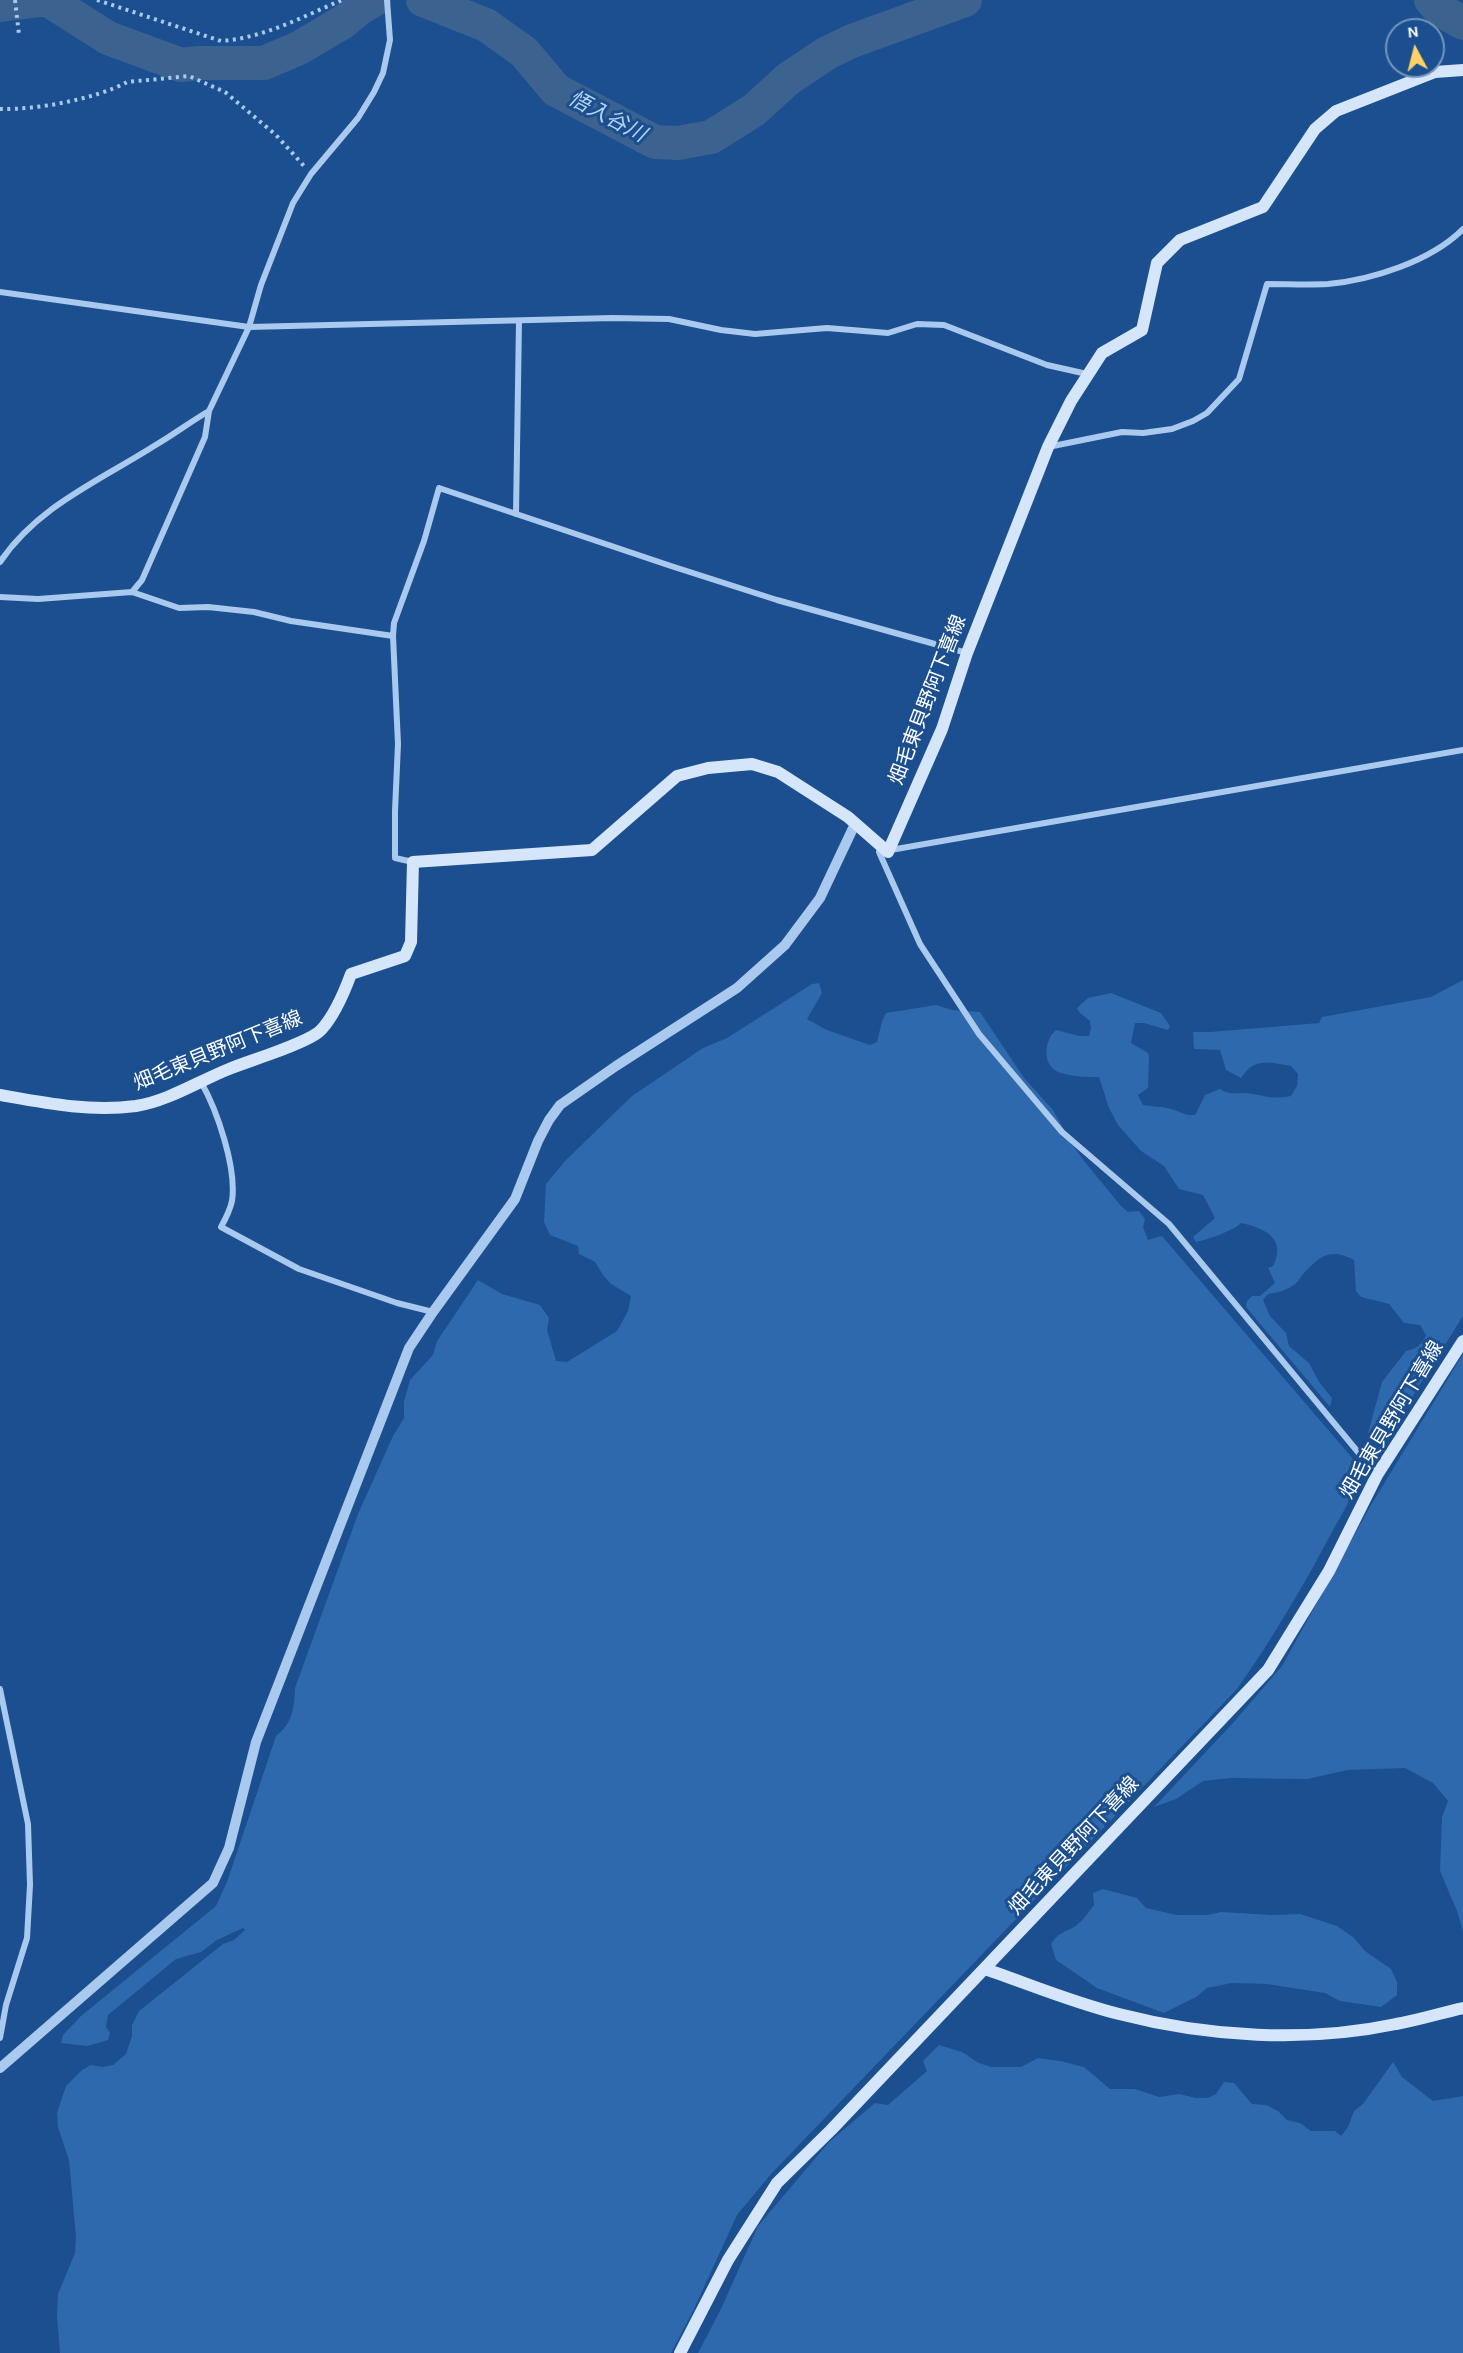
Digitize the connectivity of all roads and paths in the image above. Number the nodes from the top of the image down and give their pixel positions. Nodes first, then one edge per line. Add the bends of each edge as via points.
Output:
1 (15, 0) edge
2 (97, 0) edge
3 (342, 0) edge
4 (387, 0) edge
5 (19, 35) dead end
6 (1463, 70) edge
7 (0, 109) edge
8 (311, 174) junction
9 (1463, 229) edge
10 (0, 292) edge
11 (519, 321) junction
12 (249, 327) junction
13 (1087, 374) junction
14 (209, 411) junction
15 (1048, 447) junction
16 (516, 514) junction
17 (0, 562) edge
18 (132, 592) junction
19 (0, 597) edge
20 (393, 636) junction
21 (967, 653) junction
22 (1463, 750) edge
23 (888, 852) junction
24 (413, 862) junction
25 (200, 1082) junction
26 (0, 1095) edge
27 (433, 1312) junction
28 (1463, 1341) edge
29 (1377, 1475) junction
30 (0, 1689) edge
31 (985, 1969) junction
32 (1463, 2008) edge
33 (0, 2038) edge
34 (0, 2068) edge
35 (680, 2353) edge

1 - 5 path
2 - 3 path via 222,41 258,34
4 - 8 street via 388,52 383,73 358,118
6 - 13 main road, 畑毛東貝野阿下喜線 via 1435,72 1336,111 1315,129 1263,207 1180,240 1157,263 1142,330 1101,353
7 - 8 path via 65,102 127,82 189,76 225,92 276,135
8 - 12 street via 293,203
9 - 15 street via 1420,258 1382,273 1329,284 1268,284 1239,379 1193,422 1172,429 1122,432
10 - 12 street
11 - 12 street
11 - 13 street via 669,319 755,334 827,328 888,333 917,324 944,325 1047,365
11 - 16 street
12 - 14 street
13 - 15 main road, 畑毛東貝野阿下喜線
14 - 17 street via 50,509 26,529
14 - 18 street via 205,437 142,580
15 - 21 main road, 畑毛東貝野阿下喜線
16 - 20 street via 439,488
16 - 21 street via 777,600
18 - 19 street via 38,599
18 - 20 street via 179,608 254,612
20 - 24 street via 398,744 395,858
21 - 23 main road, 畑毛東貝野阿下喜線 via 942,729
22 - 23 street
23 - 24 main road via 848,817 778,772 752,764 708,768 677,776 592,850
23 - 27 street via 855,824 820,898 785,945 737,988 560,1105 538,1141 515,1199
23 - 29 street via 879,852 920,944 979,1034 1062,1132 1169,1224
24 - 25 main road, 畑毛東貝野阿下喜線 via 411,942 405,956 351,974 320,1031 308,1039
25 - 26 main road, 畑毛東貝野阿下喜線 via 154,1102 116,1108 66,1107
25 - 27 street via 220,1126 232,1190 228,1214 221,1227 299,1269
27 - 34 street via 410,1348 256,1742 229,1848 213,1883
28 - 29 main road, 畑毛東貝野阿下喜線
29 - 31 main road, 畑毛東貝野阿下喜線 via 1329,1571 1268,1670
30 - 33 street via 28,1824 30,1885 27,1938
31 - 32 main road via 1118,2014 1188,2029 1257,2034 1328,2033 1395,2024
31 - 35 main road, 畑毛東貝野阿下喜線 via 777,2183 728,2260

